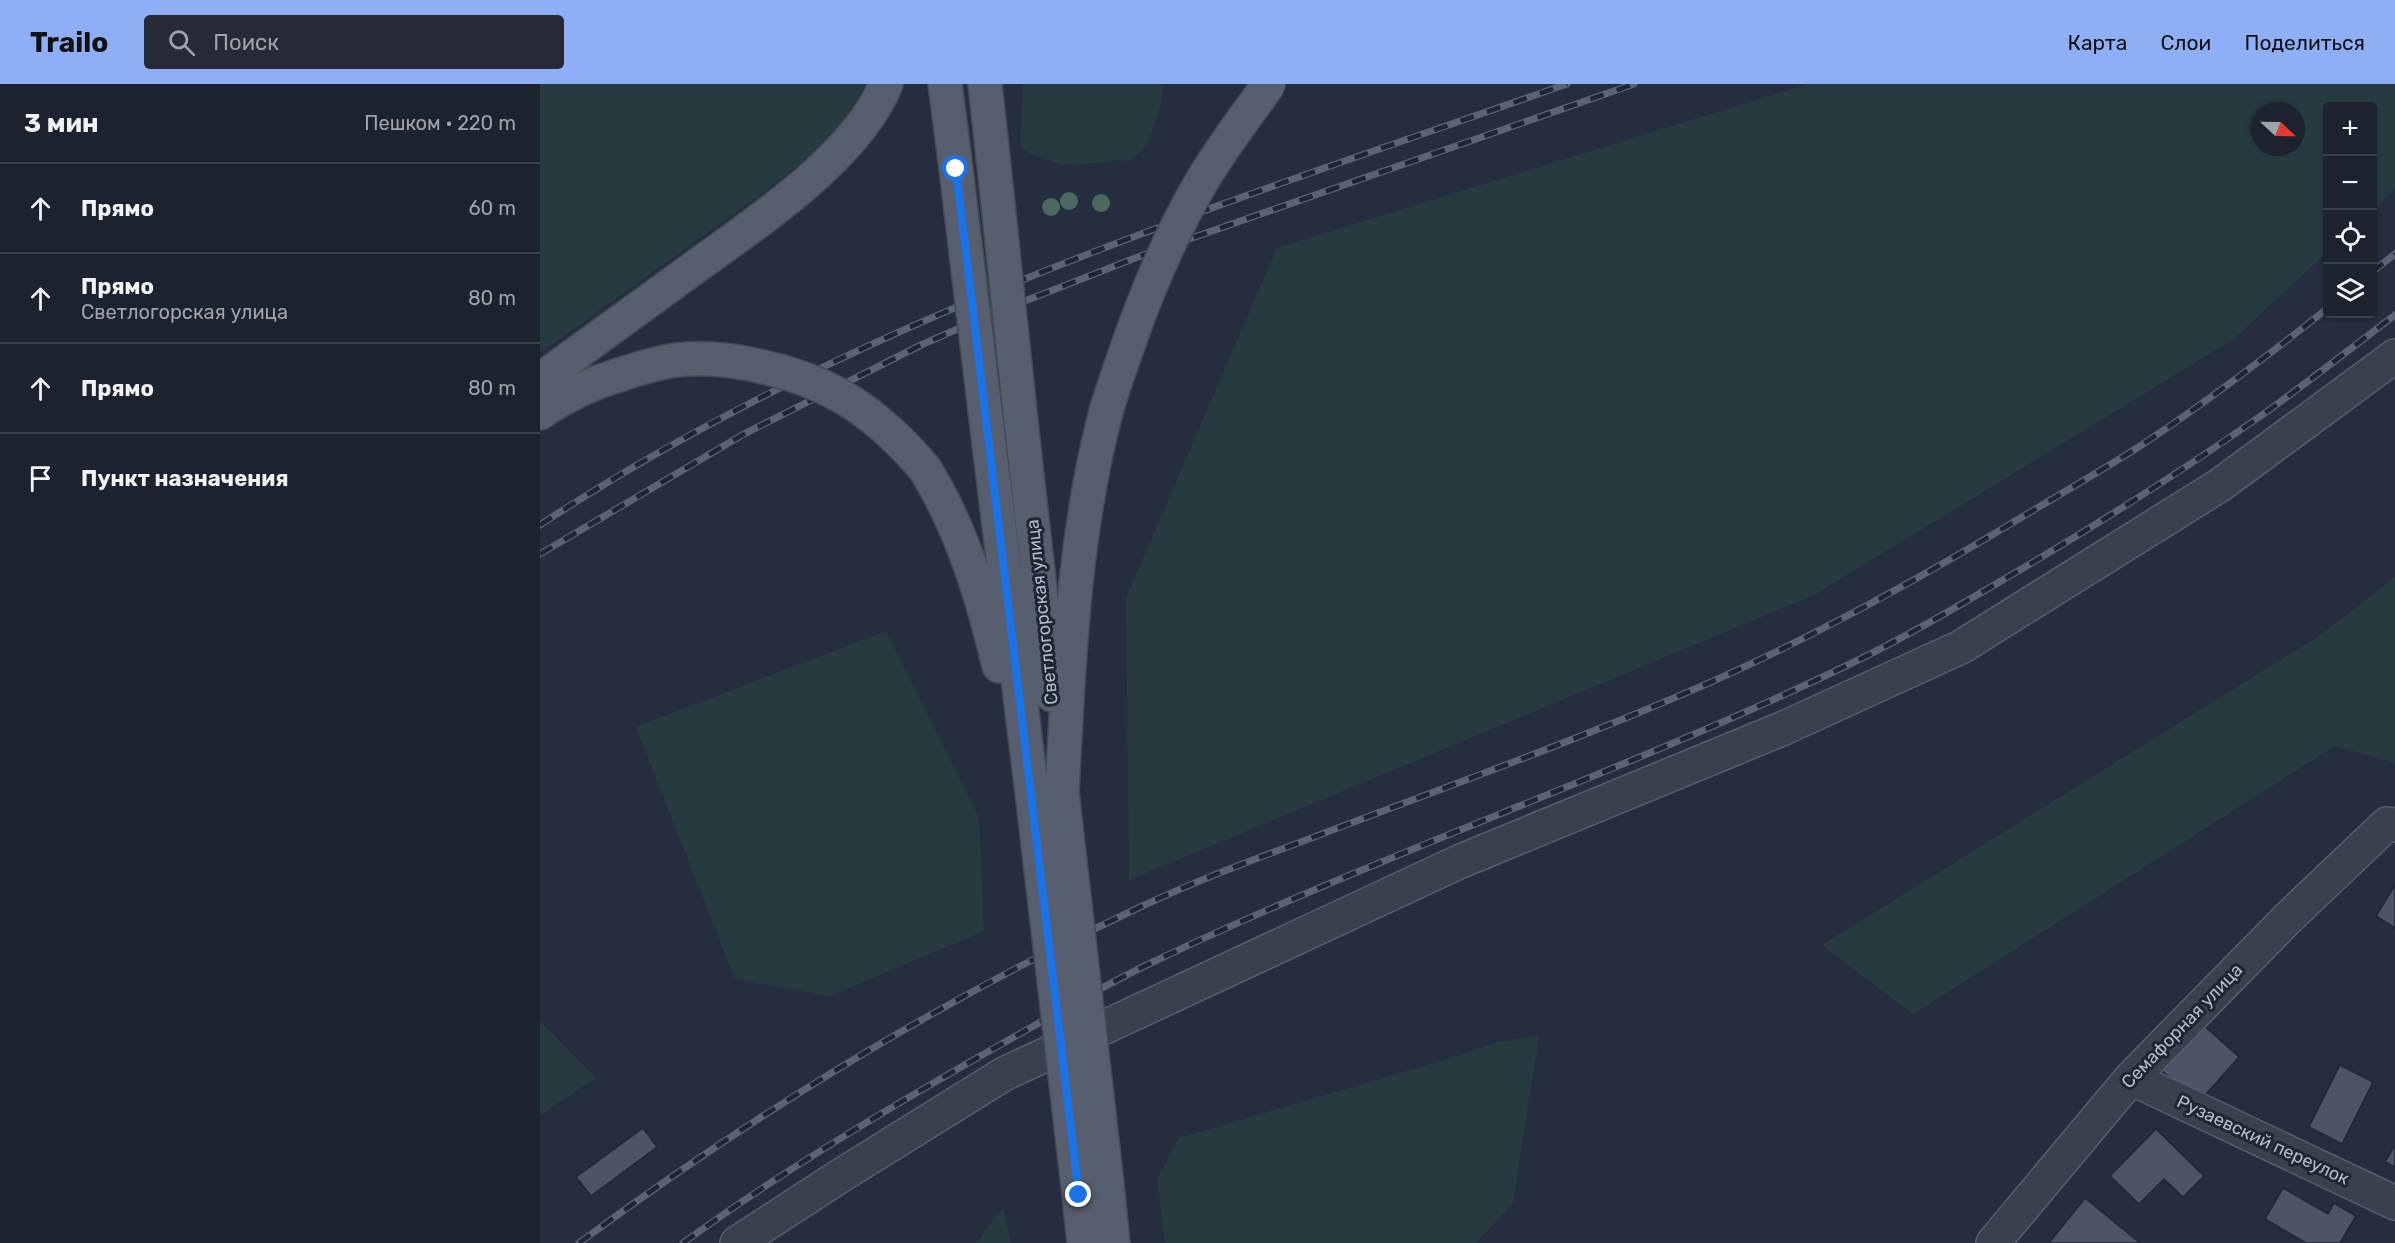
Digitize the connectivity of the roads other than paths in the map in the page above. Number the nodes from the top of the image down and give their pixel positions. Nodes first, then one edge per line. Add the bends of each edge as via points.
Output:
1 (885, 84) edge
2 (945, 84) edge
3 (985, 84) edge
4 (1269, 84) edge
5 (2395, 356) edge
6 (540, 380) edge
7 (540, 412) edge
8 (1048, 797) junction
9 (2391, 824) edge
10 (2130, 1078) junction
11 (1093, 1190) junction
12 (2395, 1203) edge
13 (737, 1243) edge
14 (1084, 1243) edge
15 (1113, 1243) edge
16 (1993, 1243) edge

1 - 6 main road via 850,141 814,176
2 - 8 main road, Светлогорская улица, bridge via 989,444
3 - 8 main road, Светлогорская улица, bridge via 1022,431
4 - 8 main road, bridge via 1223,147 1179,224 1141,309 1107,408 1086,495
5 - 13 street via 2220,485 1961,647 1784,728 1461,861 1004,1074
7 - 8 main road, bridge via 590,384 648,366 712,359 815,381 870,414 925,469 955,523
8 - 11 main road, bridge
9 - 10 street, Семафорная улица via 2288,918
10 - 12 street, Рузаевский переулок
10 - 16 street, Семафорная улица
11 - 14 main road
11 - 15 main road

